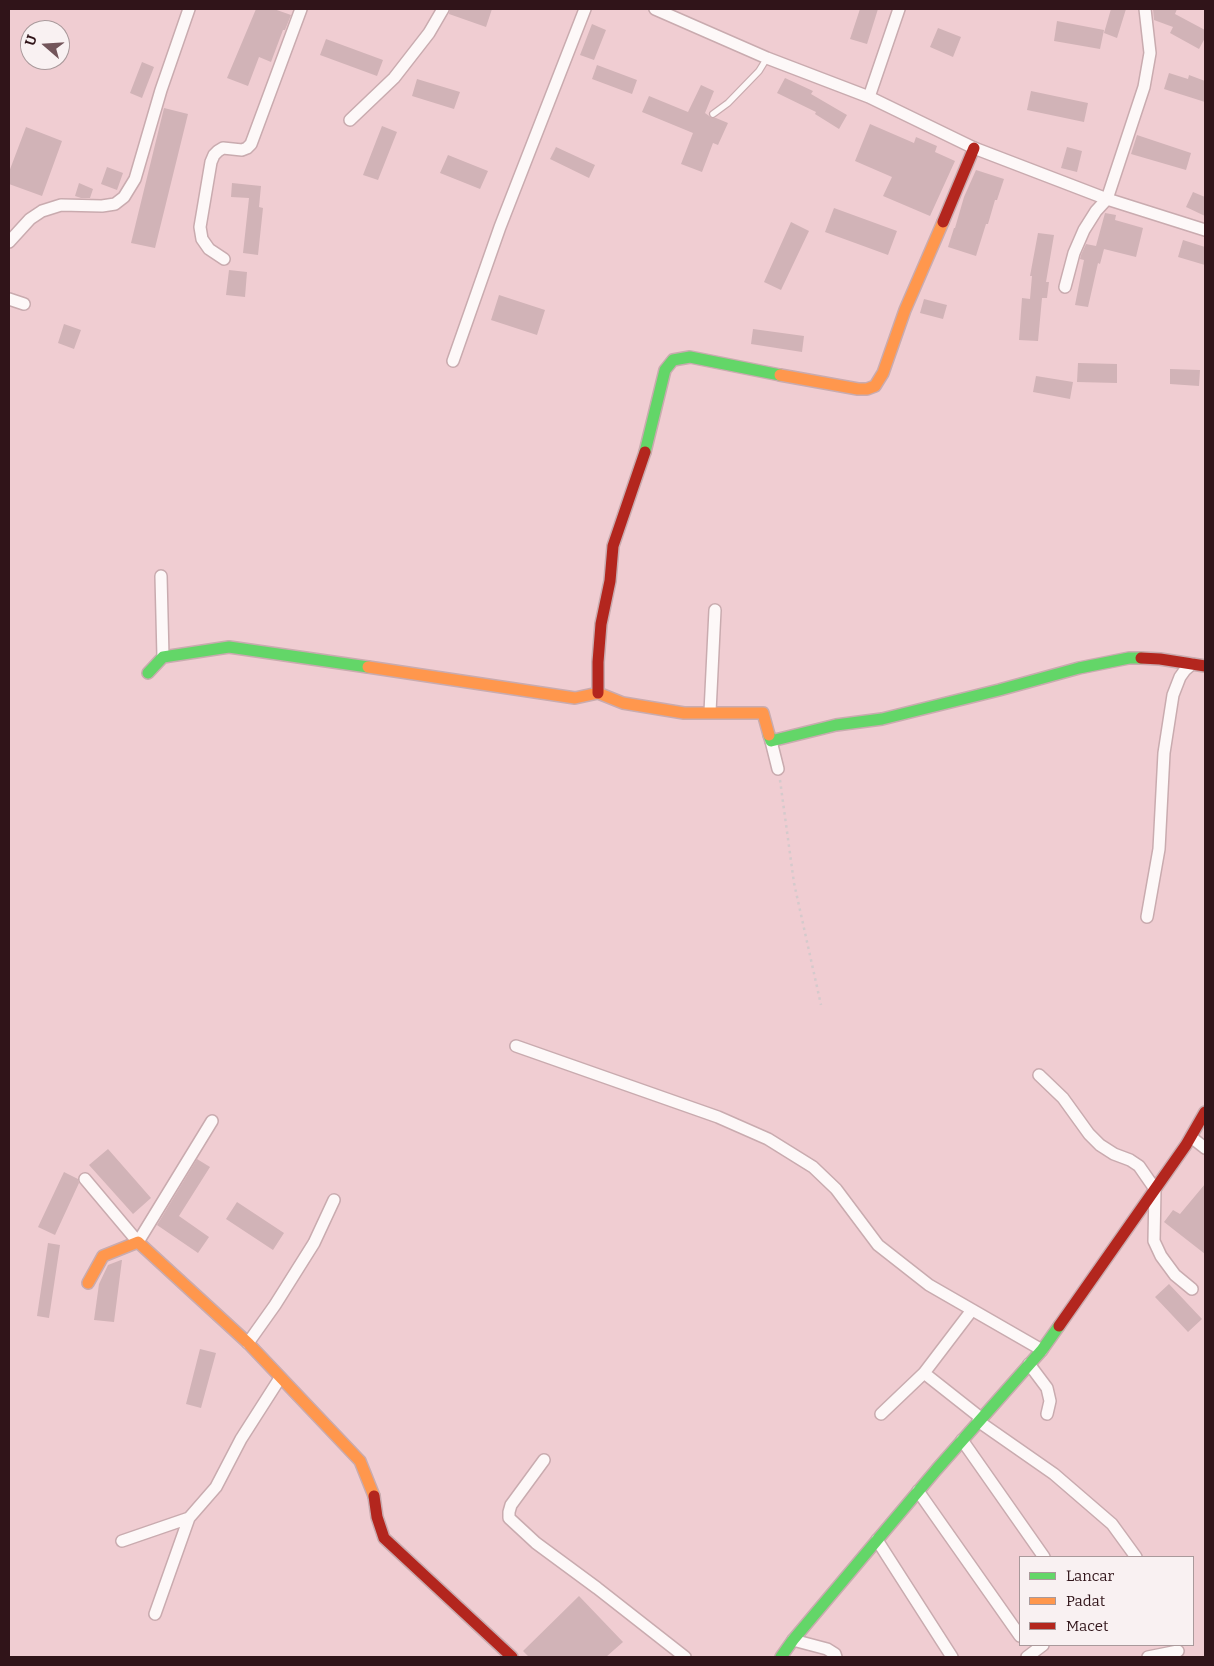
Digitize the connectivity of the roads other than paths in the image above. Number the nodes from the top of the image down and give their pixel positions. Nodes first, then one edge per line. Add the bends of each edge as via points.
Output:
1 (188, 9) edge
2 (301, 9) edge
3 (443, 9) edge
4 (585, 9) edge
5 (656, 9) edge
6 (899, 9) edge
7 (1145, 9) edge
8 (767, 58) junction
9 (868, 97) junction
10 (713, 114) dead end
11 (350, 120) dead end
12 (974, 148) junction
13 (1107, 199) junction
14 (1205, 230) edge
15 (9, 242) edge
16 (224, 259) dead end
17 (1065, 287) dead end
18 (9, 299) edge
19 (24, 304) dead end
20 (453, 361) dead end
21 (161, 576) dead end
22 (715, 610) dead end
23 (163, 656) junction
24 (1192, 664) junction
25 (1205, 666) edge
26 (148, 673) dead end
27 (598, 693) junction
28 (710, 712) junction
29 (771, 741) junction
30 (778, 769) road end
31 (1147, 917) dead end
32 (516, 1046) dead end
33 (1039, 1075) dead end
34 (1205, 1112) edge
35 (212, 1122) dead end
36 (1191, 1137) junction
37 (1205, 1148) edge
38 (85, 1179) dead end
39 (1155, 1189) junction
40 (334, 1200) dead end
41 (138, 1242) junction
42 (88, 1283) dead end
43 (1192, 1289) dead end
44 (972, 1310) junction
45 (248, 1343) junction
46 (1042, 1350) junction
47 (1030, 1364) junction
48 (924, 1373) junction
49 (280, 1378) junction
50 (881, 1414) dead end
51 (1047, 1414) dead end
52 (979, 1420) junction
53 (962, 1440) junction
54 (544, 1460) dead end
55 (918, 1491) junction
56 (189, 1518) junction
57 (876, 1540) junction
58 (122, 1541) dead end
59 (1043, 1556) edge
60 (1135, 1556) edge
61 (155, 1614) dead end
62 (1019, 1635) edge
63 (793, 1640) junction
64 (1041, 1646) edge
65 (1179, 1651) edge
66 (1029, 1652) edge
67 (512, 1657) edge
68 (685, 1657) edge
69 (781, 1657) edge
70 (836, 1657) edge
71 (952, 1657) edge
72 (1148, 1657) edge

1 - 15 street via 135,179 124,197 114,204 61,205 42,211
2 - 16 street via 251,144 242,150 218,150 211,162 200,227 202,239 209,249
3 - 11 street via 429,34 394,78
4 - 20 street via 500,228
5 - 8 street
6 - 9 street
7 - 13 street via 1150,52 1148,69
8 - 9 street
8 - 10 lane via 759,71
9 - 12 street
12 - 13 street
12 - 27 street via 875,386 858,389 832,385 690,357 672,360 668,365 642,463 613,546 601,624
13 - 14 street
13 - 17 street via 1084,230
18 - 19 street
21 - 23 street
22 - 28 street
23 - 26 street
23 - 27 street via 229,647 575,698
24 - 25 street
24 - 29 street via 1160,659 1122,659 882,719 836,724
24 - 31 street via 1180,677 1173,695 1164,753 1159,849
27 - 28 street via 623,703 675,712
28 - 29 street via 763,713
29 - 30 street
32 - 44 street via 718,1117 768,1139 813,1167 836,1189 878,1245 929,1285
33 - 39 street via 1063,1098 1089,1134 1114,1154 1139,1166
34 - 36 street
35 - 41 street
36 - 37 street
36 - 39 street
38 - 41 street
39 - 43 street via 1154,1241 1175,1275
39 - 46 street
40 - 45 street via 314,1243
41 - 42 street via 103,1256
41 - 45 street
44 - 46 street
44 - 48 street
45 - 49 street
46 - 47 street
47 - 51 street via 1047,1388 1050,1401
47 - 52 street
48 - 50 street
48 - 52 street
49 - 56 street via 241,1439 216,1487
49 - 67 street via 360,1461 373,1493 384,1538
52 - 53 street
52 - 60 street via 1054,1474 1112,1524
53 - 55 street
53 - 59 street
54 - 68 street via 511,1505 509,1518 536,1543
55 - 57 street
55 - 62 street
56 - 58 street
56 - 61 street
57 - 63 street
57 - 71 street
63 - 69 street
63 - 70 street via 827,1649
64 - 66 street
65 - 72 street

